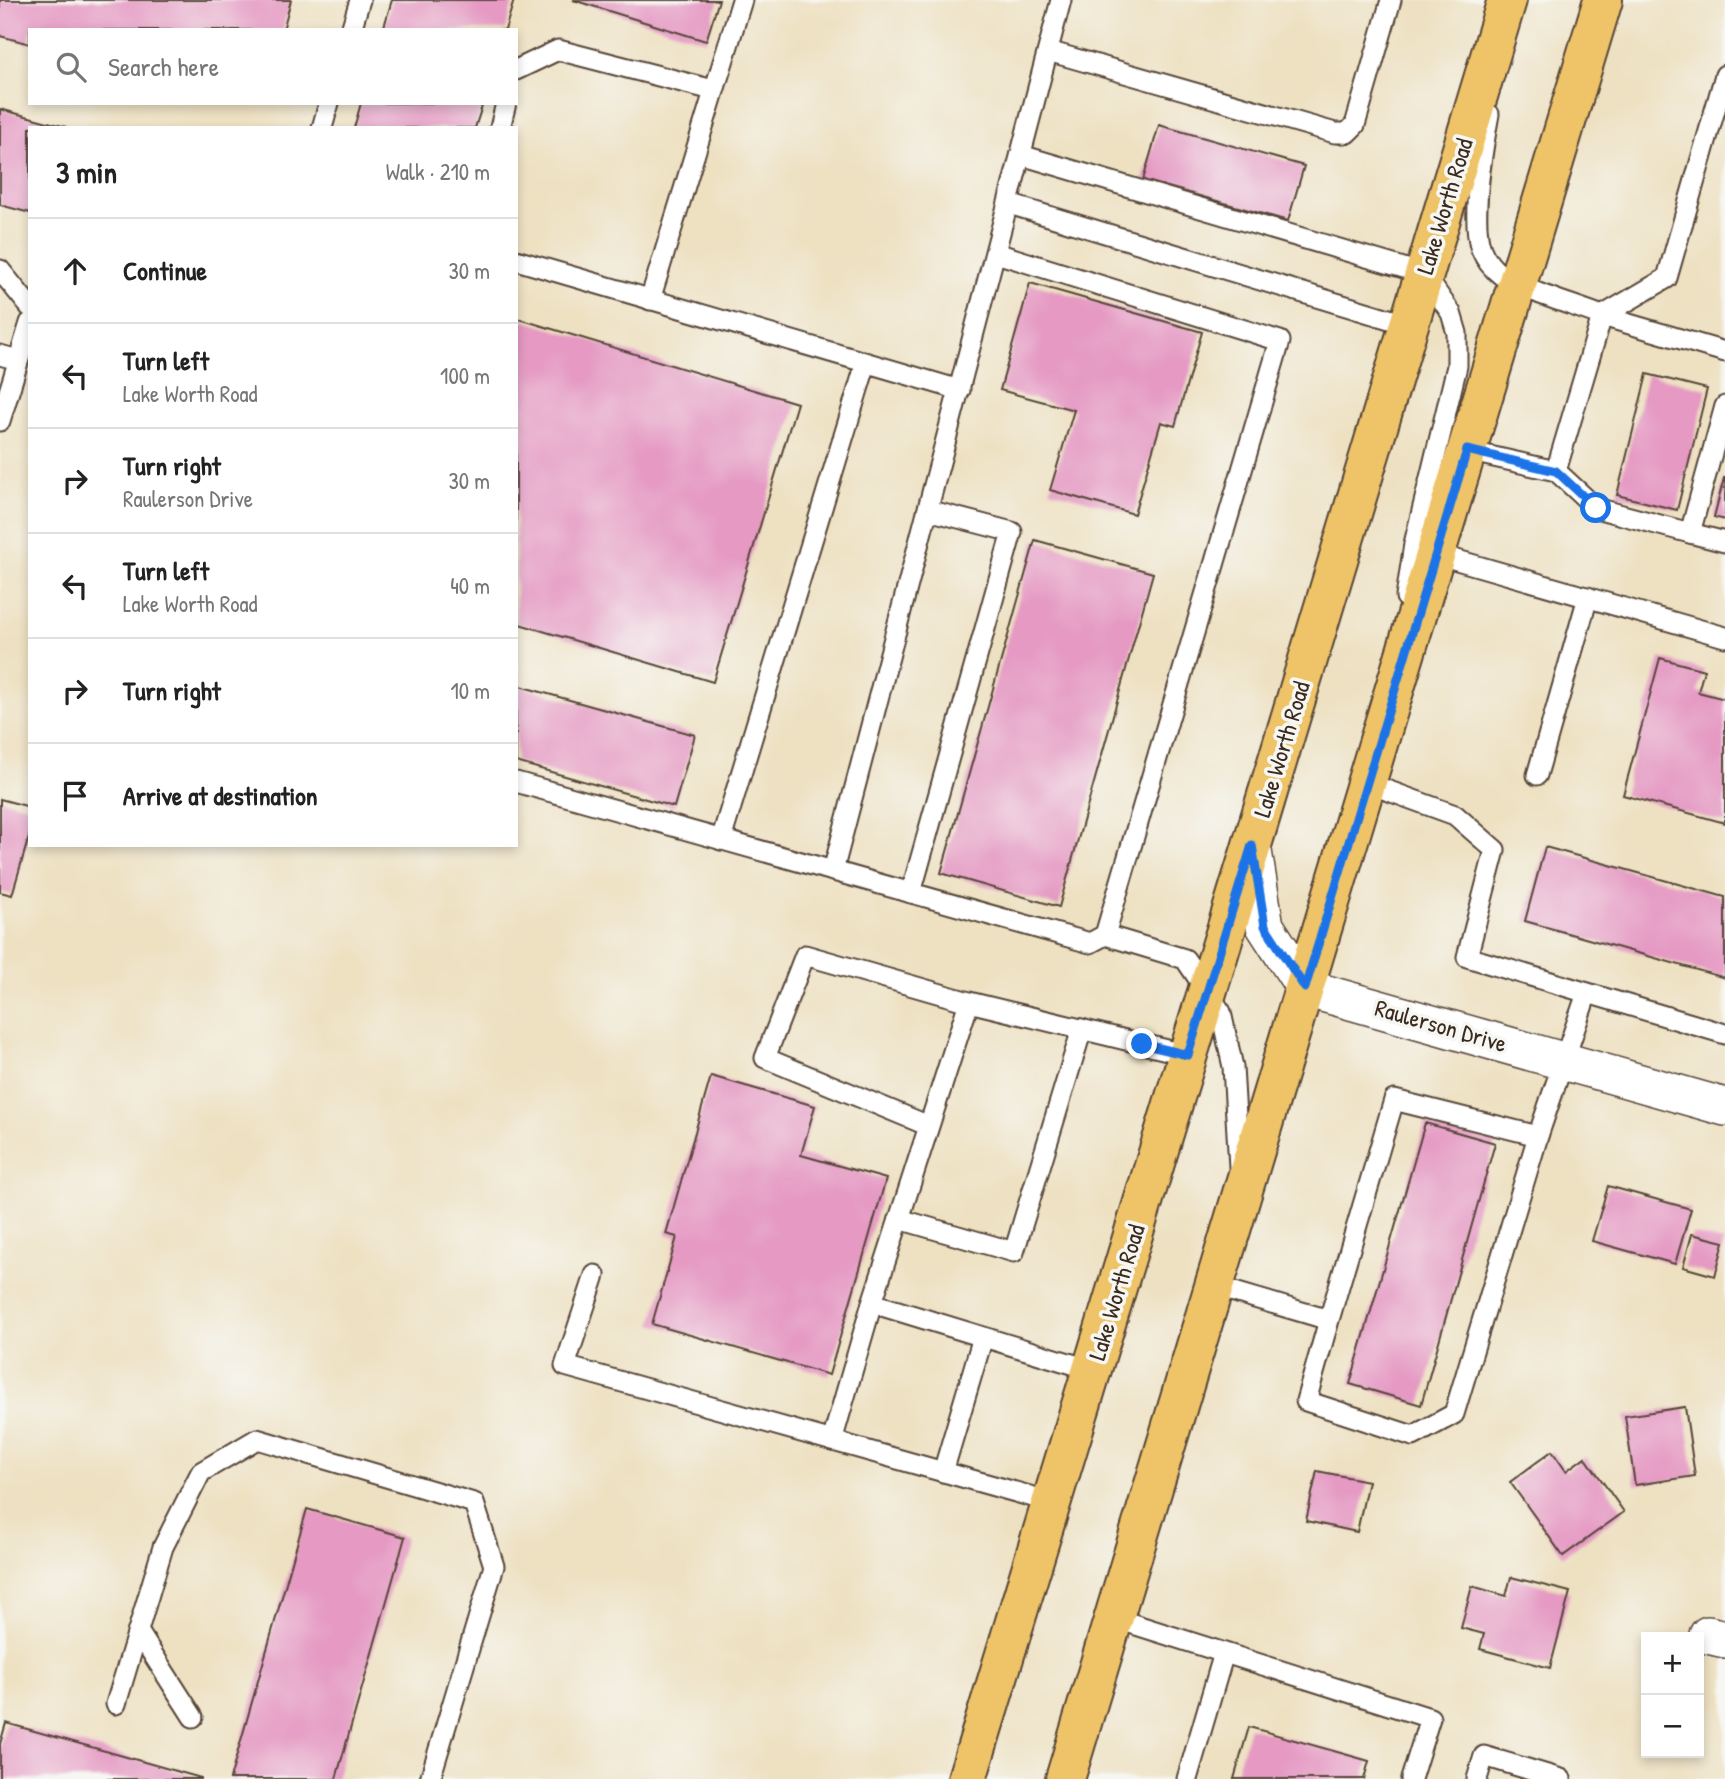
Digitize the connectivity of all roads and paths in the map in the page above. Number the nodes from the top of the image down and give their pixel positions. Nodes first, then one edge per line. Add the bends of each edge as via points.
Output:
1 (360, 0) edge
2 (742, 0) edge
3 (1061, 0) edge
4 (1391, 0) edge
5 (1509, 0) edge
6 (1603, 0) edge
7 (352, 28) edge
8 (1048, 51) junction
9 (518, 69) edge
10 (1725, 75) edge
11 (713, 90) junction
12 (328, 105) edge
13 (506, 105) edge
14 (323, 126) edge
15 (500, 126) edge
16 (1021, 155) junction
17 (1009, 204) junction
18 (996, 253) junction
19 (518, 261) edge
20 (0, 270) edge
21 (1424, 275) junction
22 (1517, 284) junction
23 (650, 300) junction
24 (28, 305) edge
25 (1602, 316) junction
26 (1409, 325) junction
27 (28, 326) edge
28 (1725, 352) edge
29 (9, 357) edge
30 (866, 363) junction
31 (960, 390) junction
32 (1725, 405) edge
33 (0, 421) edge
34 (1467, 450) junction
35 (1556, 471) junction
36 (928, 510) junction
37 (1690, 533) junction
38 (1725, 542) edge
39 (1436, 554) junction
40 (1588, 597) junction
41 (1725, 636) edge
42 (1392, 699) junction
43 (1536, 775) dead end
44 (518, 783) edge
45 (1367, 783) junction
46 (721, 840) junction
47 (1252, 845) junction
48 (833, 871) junction
49 (911, 893) junction
50 (1105, 935) junction
51 (1305, 988) junction
52 (1208, 992) junction
53 (1587, 993) junction
54 (969, 1002) junction
55 (1082, 1029) junction
56 (1725, 1034) edge
57 (1188, 1055) junction
58 (1562, 1060) junction
59 (1725, 1107) edge
60 (929, 1126) junction
61 (1538, 1136) junction
62 (1241, 1199) junction
63 (899, 1219) junction
64 (595, 1275) dead end
65 (1214, 1286) junction
66 (872, 1303) junction
67 (1329, 1320) junction
68 (983, 1337) junction
69 (1092, 1370) junction
70 (832, 1441) junction
71 (943, 1472) junction
72 (1051, 1502) junction
73 (1114, 1618) junction
74 (138, 1631) junction
75 (1224, 1653) junction
76 (116, 1704) dead end
77 (193, 1717) dead end
78 (430, 1779) edge
79 (967, 1779) edge
80 (1065, 1779) edge
81 (1187, 1779) edge
82 (1411, 1779) edge
83 (1477, 1779) edge
84 (1561, 1779) edge

1 - 7 lane
2 - 11 lane
3 - 8 lane
4 - 8 lane via 1355,125 1347,133
5 - 21 main road, Lake Worth Road
5 - 22 lane via 1477,206 1480,248 1500,274
6 - 22 main road
8 - 16 lane
9 - 11 lane via 558,50
10 - 25 lane via 1667,278
11 - 23 lane
12 - 14 lane
13 - 15 lane
16 - 17 lane
16 - 21 lane
17 - 18 lane
17 - 26 lane
18 - 31 lane
18 - 50 lane via 1280,341
19 - 23 lane
20 - 24 lane
21 - 26 main road, Lake Worth Road
21 - 42 lane via 1451,313 1457,333 1457,366 1414,544
22 - 25 lane
22 - 34 main road
23 - 30 lane
25 - 28 lane
25 - 35 lane
26 - 47 main road, Lake Worth Road
27 - 29 lane
29 - 33 lane
30 - 31 lane
30 - 46 lane
31 - 36 lane
32 - 37 lane
34 - 35 lane
34 - 39 main road
35 - 37 lane via 1596,508
36 - 48 lane
36 - 49 lane via 1012,532
37 - 38 lane
39 - 40 lane
39 - 42 main road
40 - 41 lane
40 - 43 lane
42 - 45 main road
44 - 46 lane
45 - 51 main road
45 - 53 lane via 1455,815 1495,850 1467,957
46 - 48 lane
47 - 51 street via 1265,926
47 - 52 main road, Lake Worth Road
48 - 49 lane
49 - 50 lane via 1090,943
50 - 52 lane via 1185,959
51 - 58 street, Raulerson Drive
51 - 62 main road
52 - 57 main road, Lake Worth Road
52 - 62 lane via 1220,1013 1233,1067
53 - 56 lane
53 - 58 lane
54 - 55 lane
54 - 60 lane
54 - 60 lane via 805,956 765,1058
55 - 57 lane
55 - 63 lane via 1014,1252
57 - 69 main road, Lake Worth Road
58 - 59 street, Raulerson Drive
58 - 61 lane
60 - 63 lane
61 - 67 lane via 1394,1100
61 - 67 lane via 1454,1414 1413,1436 1306,1401
62 - 65 main road
63 - 66 lane
64 - 70 lane via 565,1366
65 - 67 lane
65 - 73 main road
66 - 68 lane
66 - 70 lane
68 - 69 lane
68 - 71 lane
69 - 72 main road, Lake Worth Road
70 - 71 lane
71 - 72 lane
72 - 79 main road, Lake Worth Road
73 - 75 lane
73 - 80 main road
74 - 76 lane
74 - 77 lane
74 - 78 lane via 163,1547 201,1472 257,1439 474,1503 494,1566
75 - 81 lane
75 - 82 lane via 1430,1718
83 - 84 lane via 1484,1756

